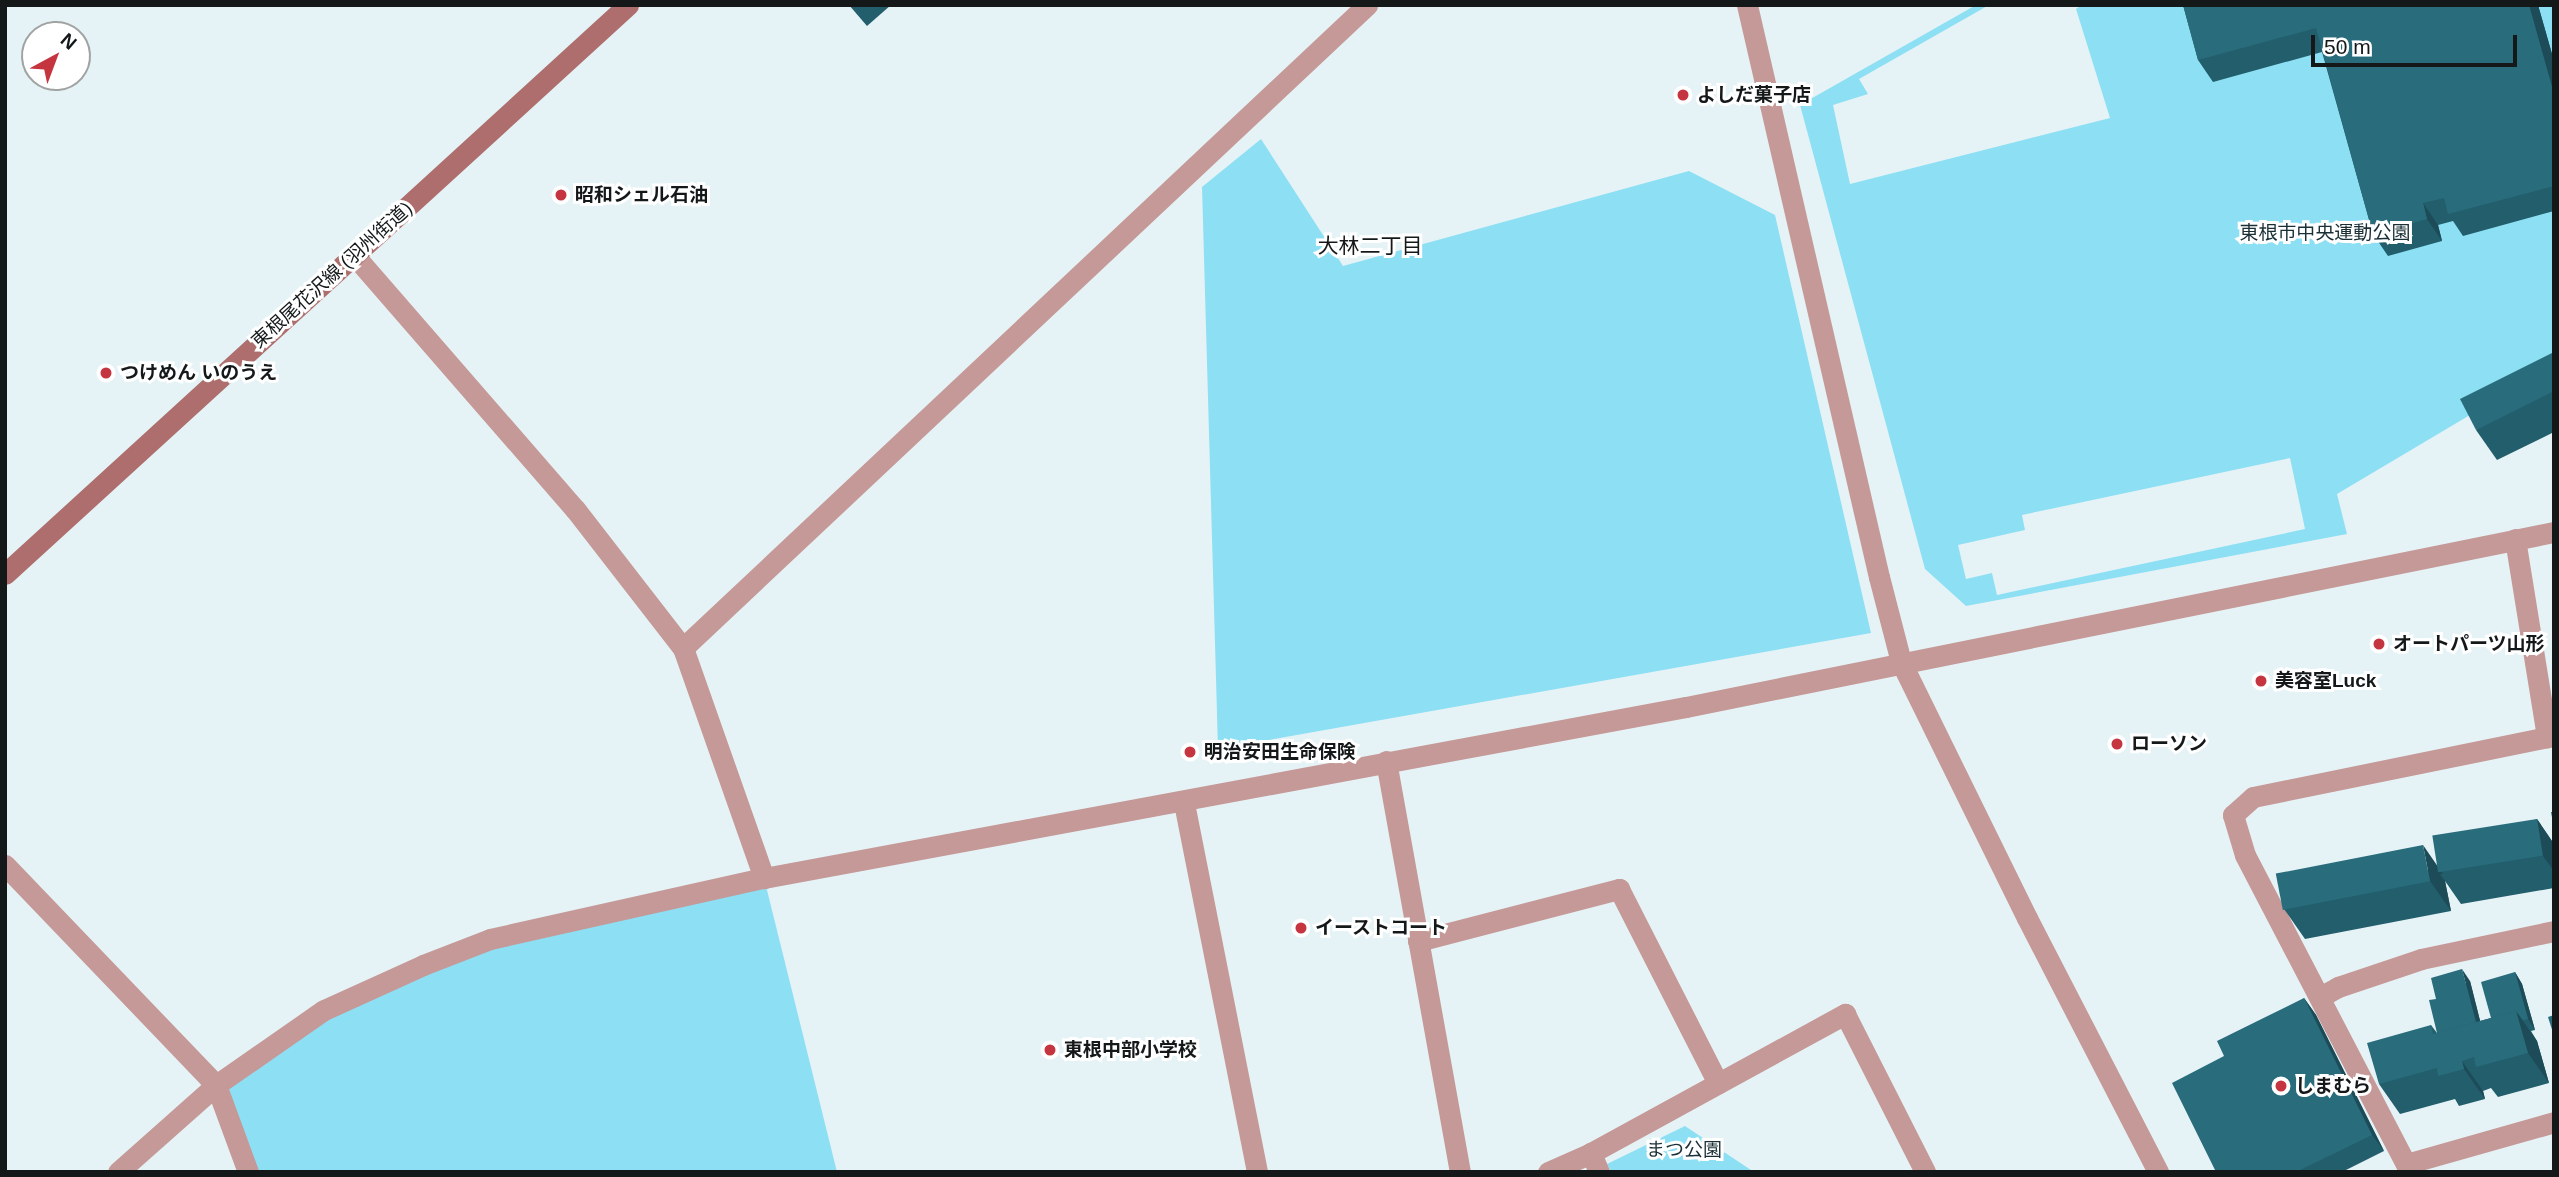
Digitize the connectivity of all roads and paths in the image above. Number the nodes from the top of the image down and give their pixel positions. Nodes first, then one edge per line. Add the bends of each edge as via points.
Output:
1 (628, 5) edge
2 (1367, 5) edge
3 (1747, 5) edge
4 (354, 255) junction
5 (2554, 532) edge
6 (2515, 539) junction
7 (5, 575) edge
8 (683, 648) junction
9 (1901, 662) junction
10 (2550, 737) edge
11 (1386, 761) junction
12 (1184, 803) junction
13 (5, 865) edge
14 (764, 878) junction
15 (2554, 931) edge
16 (1418, 941) junction
17 (2320, 997) junction
18 (1718, 1083) junction
19 (216, 1085) junction
20 (2554, 1122) edge
21 (1595, 1162) edge
22 (2408, 1168) edge
23 (118, 1172) edge
24 (248, 1172) edge
25 (1257, 1172) edge
26 (1460, 1172) edge
27 (1548, 1172) edge
28 (1925, 1172) edge
29 (2158, 1172) edge

1 - 4 main road, 東根尾花沢線 (羽州街道)
2 - 8 street
3 - 9 street
4 - 7 main road, 東根尾花沢線 (羽州街道)
4 - 8 street via 575,509
5 - 6 street
6 - 9 street
6 - 10 street
8 - 14 street
9 - 11 street via 1686,708
9 - 29 street
10 - 17 street via 2253,797 2233,815 2245,855
11 - 12 street
11 - 16 street
12 - 14 street
12 - 25 street
13 - 19 street
14 - 19 street via 479,943 324,1010
15 - 17 street via 2421,959
16 - 18 street via 1619,889
16 - 26 street
17 - 22 street
18 - 21 street
18 - 28 street via 1845,1014
19 - 23 street
19 - 24 street
20 - 22 street
21 - 27 street

